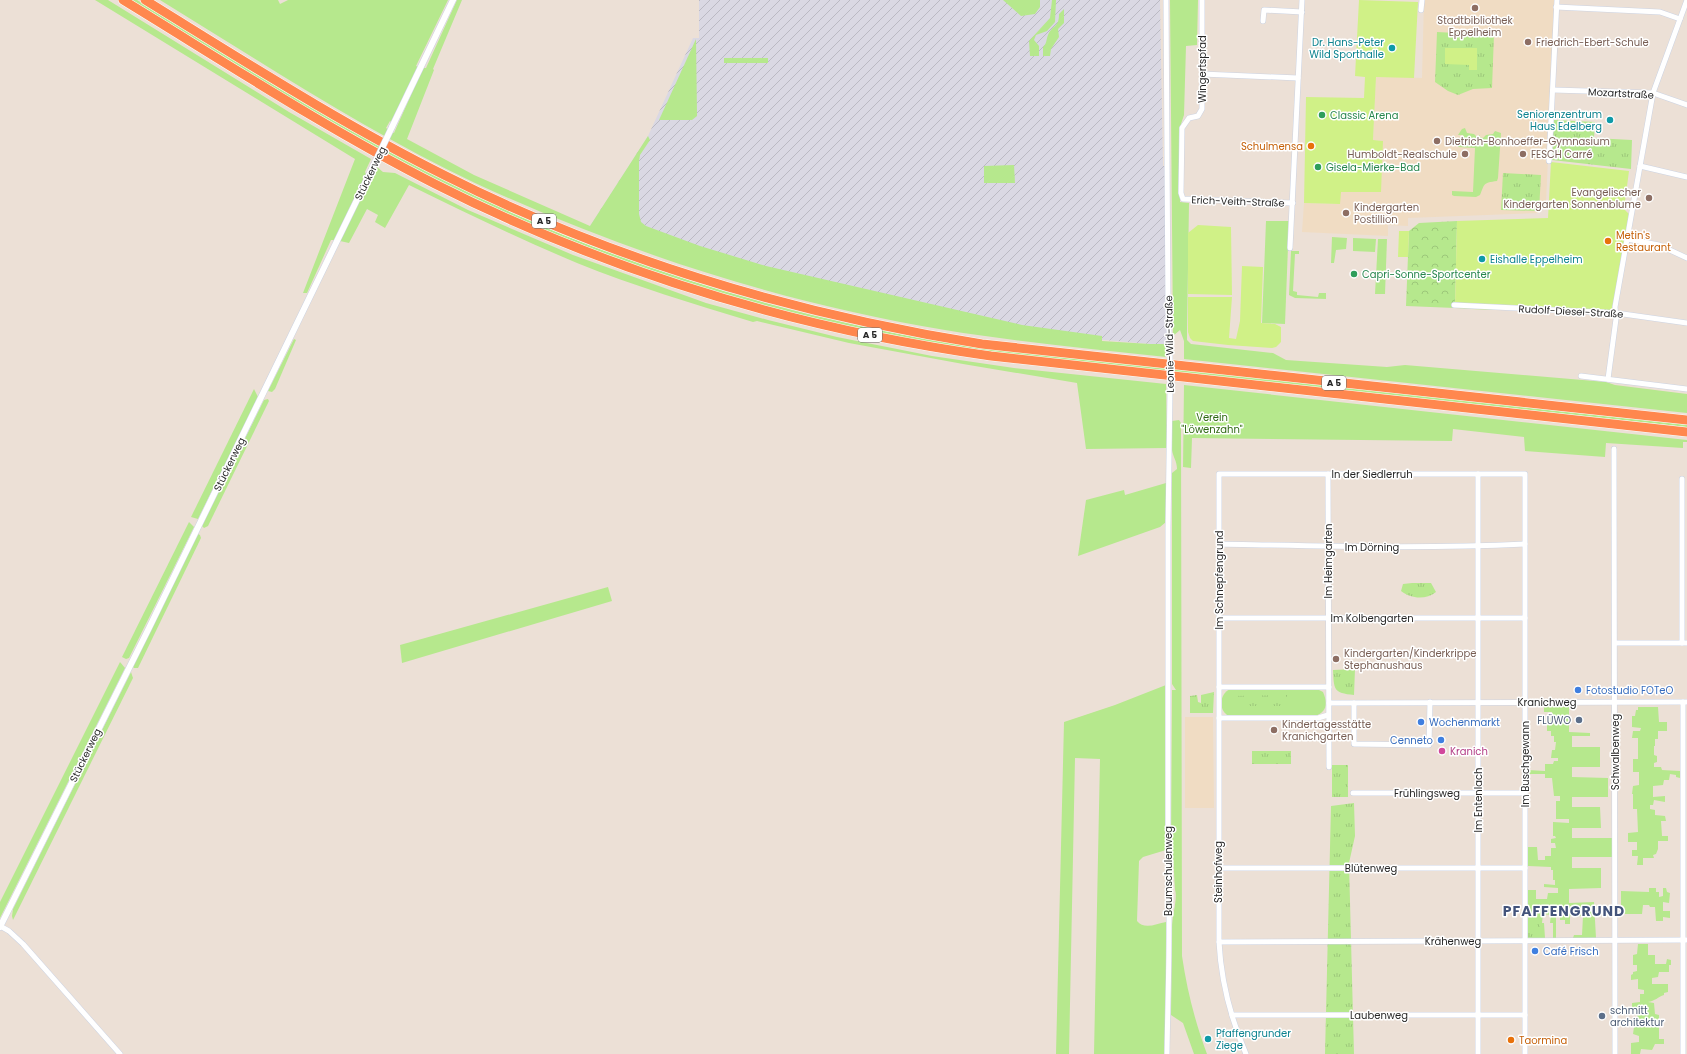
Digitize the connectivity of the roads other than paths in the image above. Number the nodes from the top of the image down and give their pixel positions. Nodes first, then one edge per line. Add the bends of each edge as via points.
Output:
1 (123, 0) edge
2 (145, 0) edge
3 (452, 0) edge
4 (1166, 0) edge
5 (1202, 0) edge
6 (1302, 0) edge
7 (1422, 0) edge
8 (1557, 0) edge
9 (1687, 0) edge
10 (1556, 7) junction
11 (1421, 10) dead end
12 (1302, 12) junction
13 (1680, 19) junction
14 (1263, 21) dead end
15 (1202, 74) junction
16 (1298, 78) junction
17 (1553, 90) junction
18 (1653, 93) junction
19 (1687, 105) edge
20 (1549, 161) dead end
21 (1640, 166) junction
22 (1687, 177) edge
23 (1183, 199) joint
24 (1293, 203) junction
25 (1627, 239) junction
26 (1290, 248) dead end
27 (1687, 258) edge
28 (1454, 305) dead end
29 (1616, 313) junction
30 (1687, 323) edge
31 (1581, 376) dead end
32 (1608, 379) junction
33 (1687, 389) edge
34 (1687, 420) edge
35 (1687, 432) edge
36 (1614, 449) dead end
37 (1219, 474) joint
38 (1328, 474) junction
39 (1478, 474) junction
40 (1525, 474) joint
41 (1682, 479) dead end
42 (1219, 544) junction
43 (1525, 544) junction
44 (1328, 546) junction
45 (1478, 546) junction
46 (1219, 618) junction
47 (1329, 618) junction
48 (1478, 618) junction
49 (1525, 618) junction
50 (1615, 643) junction
51 (1684, 643) edge
52 (1219, 687) junction
53 (1329, 687) junction
54 (1168, 688) joint
55 (1329, 702) junction
56 (1430, 702) junction
57 (1478, 702) junction
58 (1525, 702) junction
59 (1615, 702) junction
60 (1685, 702) edge
61 (1354, 703) junction
62 (1328, 714) junction
63 (1219, 718) junction
64 (1329, 767) dead end
65 (1353, 793) dead end
66 (1478, 793) junction
67 (1525, 793) junction
68 (1218, 868) junction
69 (1478, 868) junction
70 (1525, 868) junction
71 (0, 926) edge
72 (1525, 940) junction
73 (1685, 940) edge
74 (1478, 941) junction
75 (1615, 941) junction
76 (1219, 942) junction
77 (1232, 1015) junction
78 (1478, 1015) junction
79 (1525, 1015) junction
80 (120, 1054) edge
81 (1167, 1054) edge
82 (1246, 1054) edge
83 (1478, 1054) edge
84 (1525, 1054) edge
85 (1615, 1054) edge
86 (1683, 1054) edge

1 - 35 highway, A 5 via 335,129 448,190 520,224 594,254 744,304 865,334 991,356
2 - 34 highway, A 5 via 350,125 471,189 603,246 689,276 809,310 896,329 989,345
3 - 71 street, Stückerweg, bridge via 149,628
4 - 54 street, Leonie-Wild-Straße, bridge via 1170,352
5 - 15 street, Wingertspfad
6 - 12 street
7 - 11 street
8 - 10 street
9 - 13 street
10 - 13 street via 1660,12
10 - 17 street
12 - 14 street via 1264,10
12 - 16 street
13 - 18 street
15 - 16 street
15 - 23 street, Wingertspfad via 1202,109 1198,116 1189,118 1182,128
16 - 24 street
17 - 18 street, Mozartstraße
17 - 20 street
18 - 19 street, Mozartstraße
18 - 21 street
21 - 22 street
21 - 25 street
23 - 24 street, Erich-Veith-Straße
24 - 26 street
25 - 27 street via 1659,245
25 - 29 street
28 - 29 street, Rudolf-Diesel-Straße
29 - 30 street, Rudolf-Diesel-Straße
29 - 32 street
31 - 32 street
32 - 33 street
36 - 50 street, Schwalbenweg
37 - 38 street, In der Siedlerruh
37 - 42 street, Im Schnepfengrund
38 - 39 street, In der Siedlerruh
38 - 44 street, Im Heimgarten
39 - 40 street, In der Siedlerruh
39 - 45 street, Im Entenlach
40 - 43 street, Im Buschgewann
41 - 51 street
42 - 44 street, Im Dörning
42 - 46 street, Im Schnepfengrund
43 - 45 street, Im Dörning
43 - 49 street, Im Buschgewann
44 - 45 street, Im Dörning
44 - 47 street, Im Heimgarten
45 - 48 street, Im Entenlach
46 - 47 street, Im Kolbengarten
46 - 52 street, Im Schnepfengrund
47 - 48 street, Im Kolbengarten
47 - 53 street, Im Heimgarten
48 - 49 street, Im Kolbengarten
48 - 57 street, Im Entenlach
49 - 58 street, Im Buschgewann
50 - 51 street
50 - 59 street, Schwalbenweg
52 - 53 street
52 - 63 street, Steinhofweg
53 - 55 street, Im Heimgarten
54 - 81 street, Baumschulenweg via 1170,890
55 - 61 street, Kranichweg
55 - 62 street, Im Heimgarten
56 - 57 street, Kranichweg
56 - 61 street, Kranichweg
56 - 61 street via 1429,744 1354,744
57 - 58 street, Kranichweg
57 - 66 street, Im Entenlach
58 - 59 street, Kranichweg
58 - 67 street, Im Buschgewann
59 - 60 street, Kranichweg
59 - 75 street, Schwalbenweg
60 - 73 street
62 - 63 street via 1318,718
62 - 64 street, Im Heimgarten
63 - 68 street, Steinhofweg
65 - 66 street, Frühlingsweg
66 - 67 street, Frühlingsweg
66 - 69 street, Im Entenlach
67 - 70 street, Im Buschgewann
68 - 69 street, Blütenweg
68 - 76 street, Steinhofweg
69 - 70 street, Blütenweg
69 - 74 street, Im Entenlach
70 - 72 street, Im Buschgewann
71 - 80 street via 23,944
72 - 74 street, Krähenweg
72 - 75 street, Krähenweg
72 - 79 street, Im Buschgewann
73 - 75 street, Krähenweg
73 - 86 street
74 - 76 street, Krähenweg
74 - 78 street, Im Entenlach
75 - 85 street, Schwalbenweg
76 - 77 street, Steinhofweg via 1224,983
77 - 78 street, Laubenweg
77 - 82 street, Steinhofweg
78 - 79 street, Laubenweg
78 - 83 street, Im Entenlach
79 - 84 street, Im Buschgewann

